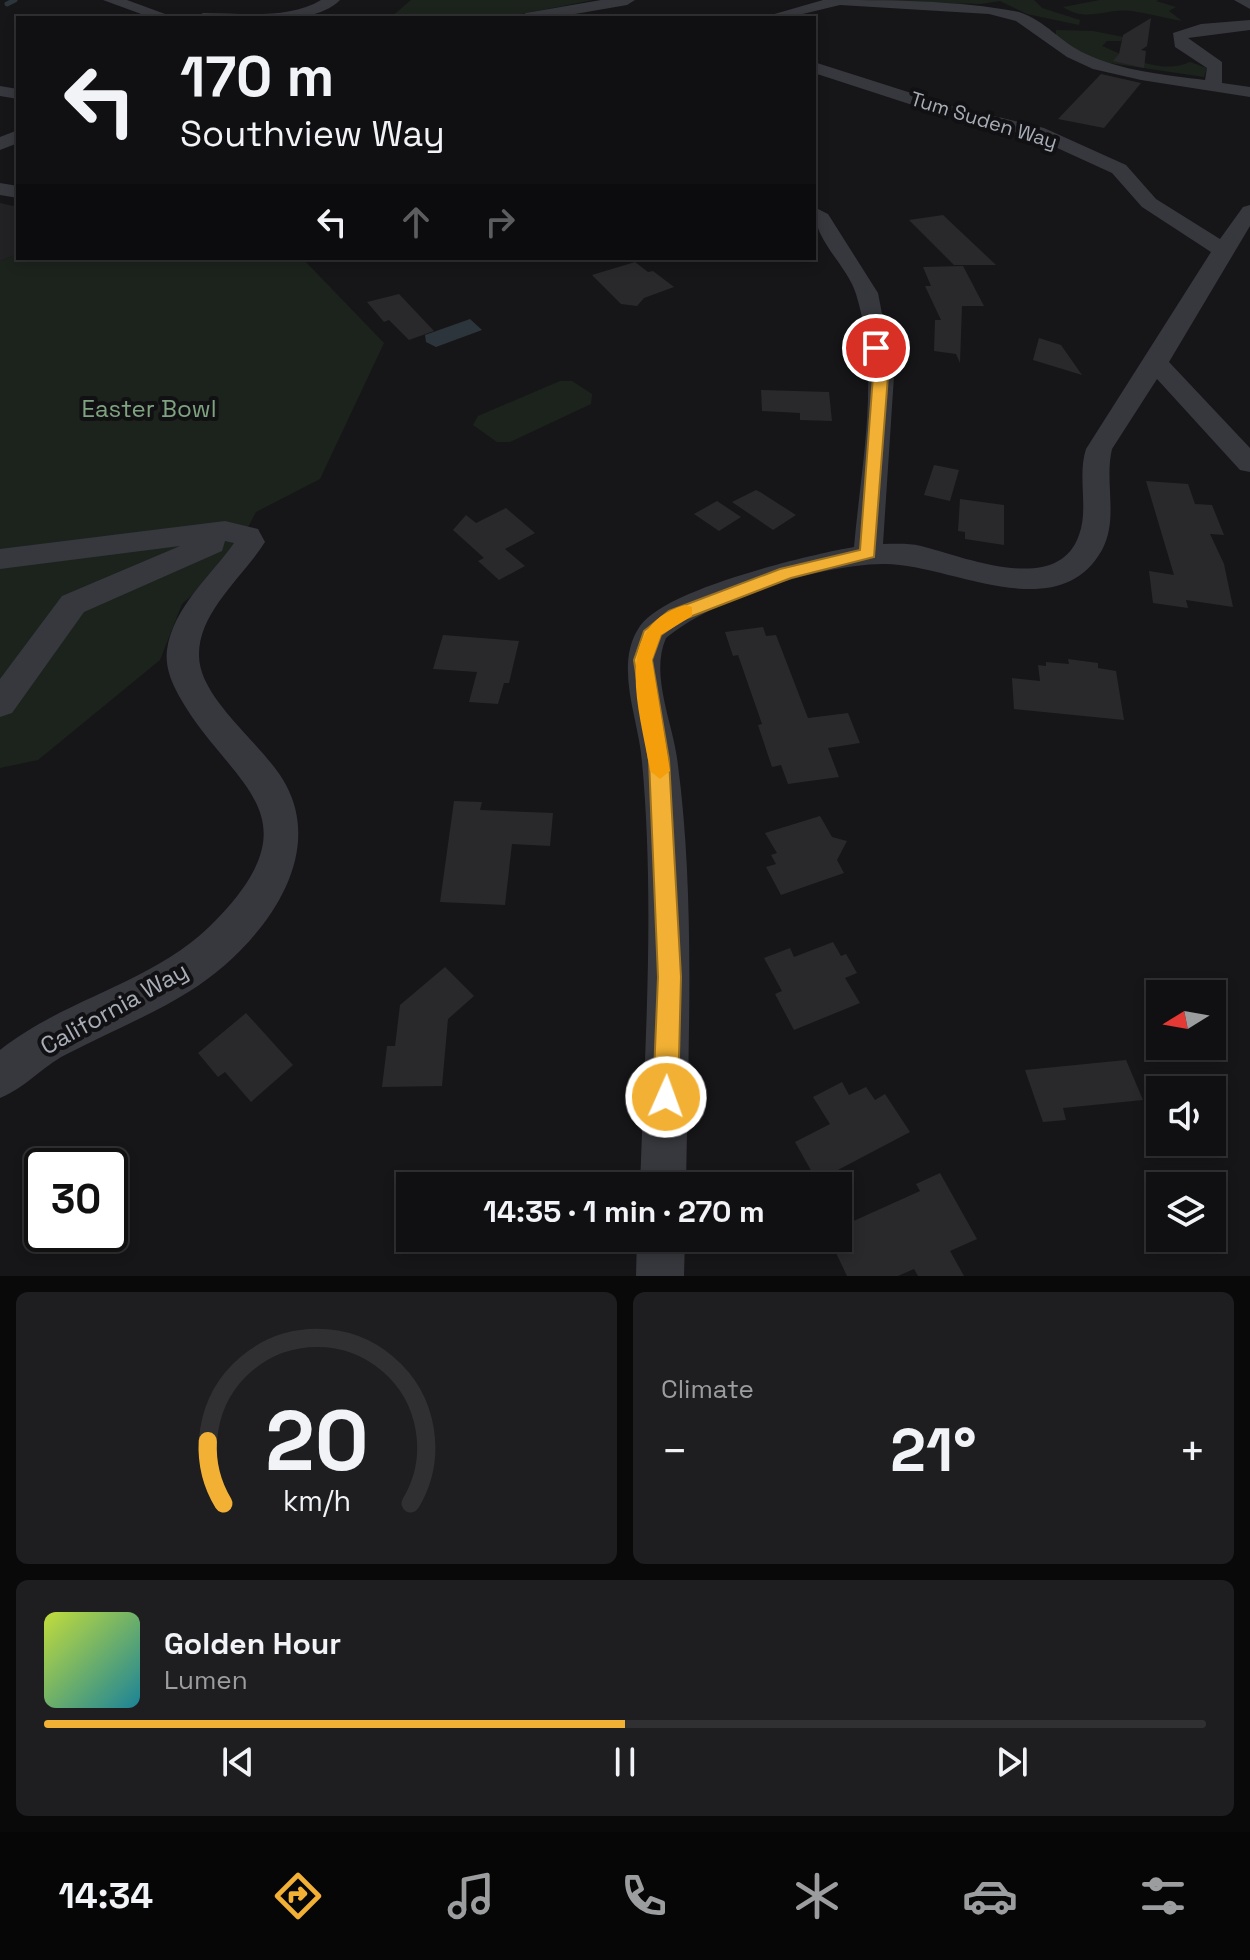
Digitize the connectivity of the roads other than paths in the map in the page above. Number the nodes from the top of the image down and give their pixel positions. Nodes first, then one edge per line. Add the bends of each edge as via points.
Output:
1 (111, 0) edge
2 (332, 0) edge
3 (627, 0) edge
4 (836, 0) edge
5 (1242, 0) edge
6 (1250, 4) edge
7 (779, 15) dead end
8 (162, 16) edge
9 (285, 16) edge
10 (537, 16) edge
11 (1250, 25) edge
12 (816, 68) edge
13 (1213, 86) junction
14 (1250, 92) edge
15 (1250, 211) edge
16 (816, 214) edge
17 (1221, 249) junction
18 (1156, 363) junction
19 (1250, 464) edge
20 (241, 532) junction
21 (868, 553) junction
22 (0, 559) edge
23 (0, 704) edge
24 (0, 1077) edge
25 (663, 1172) edge
26 (661, 1252) edge
27 (660, 1276) edge

1 - 8 street
2 - 9 street via 316,10
3 - 10 street
4 - 7 street
4 - 13 street via 1011,14 1034,22 1082,59
5 - 6 street
11 - 13 street via 1179,36 1181,44 1216,66
12 - 17 street, Tum Suden Way via 1051,138 1119,169 1149,203
13 - 14 street
15 - 17 street
16 - 21 street via 867,293 881,376
17 - 18 street
18 - 19 street
18 - 21 street via 1097,451 1096,532 1072,564 1022,581 917,555
20 - 22 street
20 - 23 street via 73,604
20 - 24 street, California Way via 250,542 189,628 184,671 198,699 278,806 282,841 270,884 216,947 178,978 46,1042
21 - 25 street via 786,573 676,615 653,631 643,660 659,760 669,977
26 - 27 street

